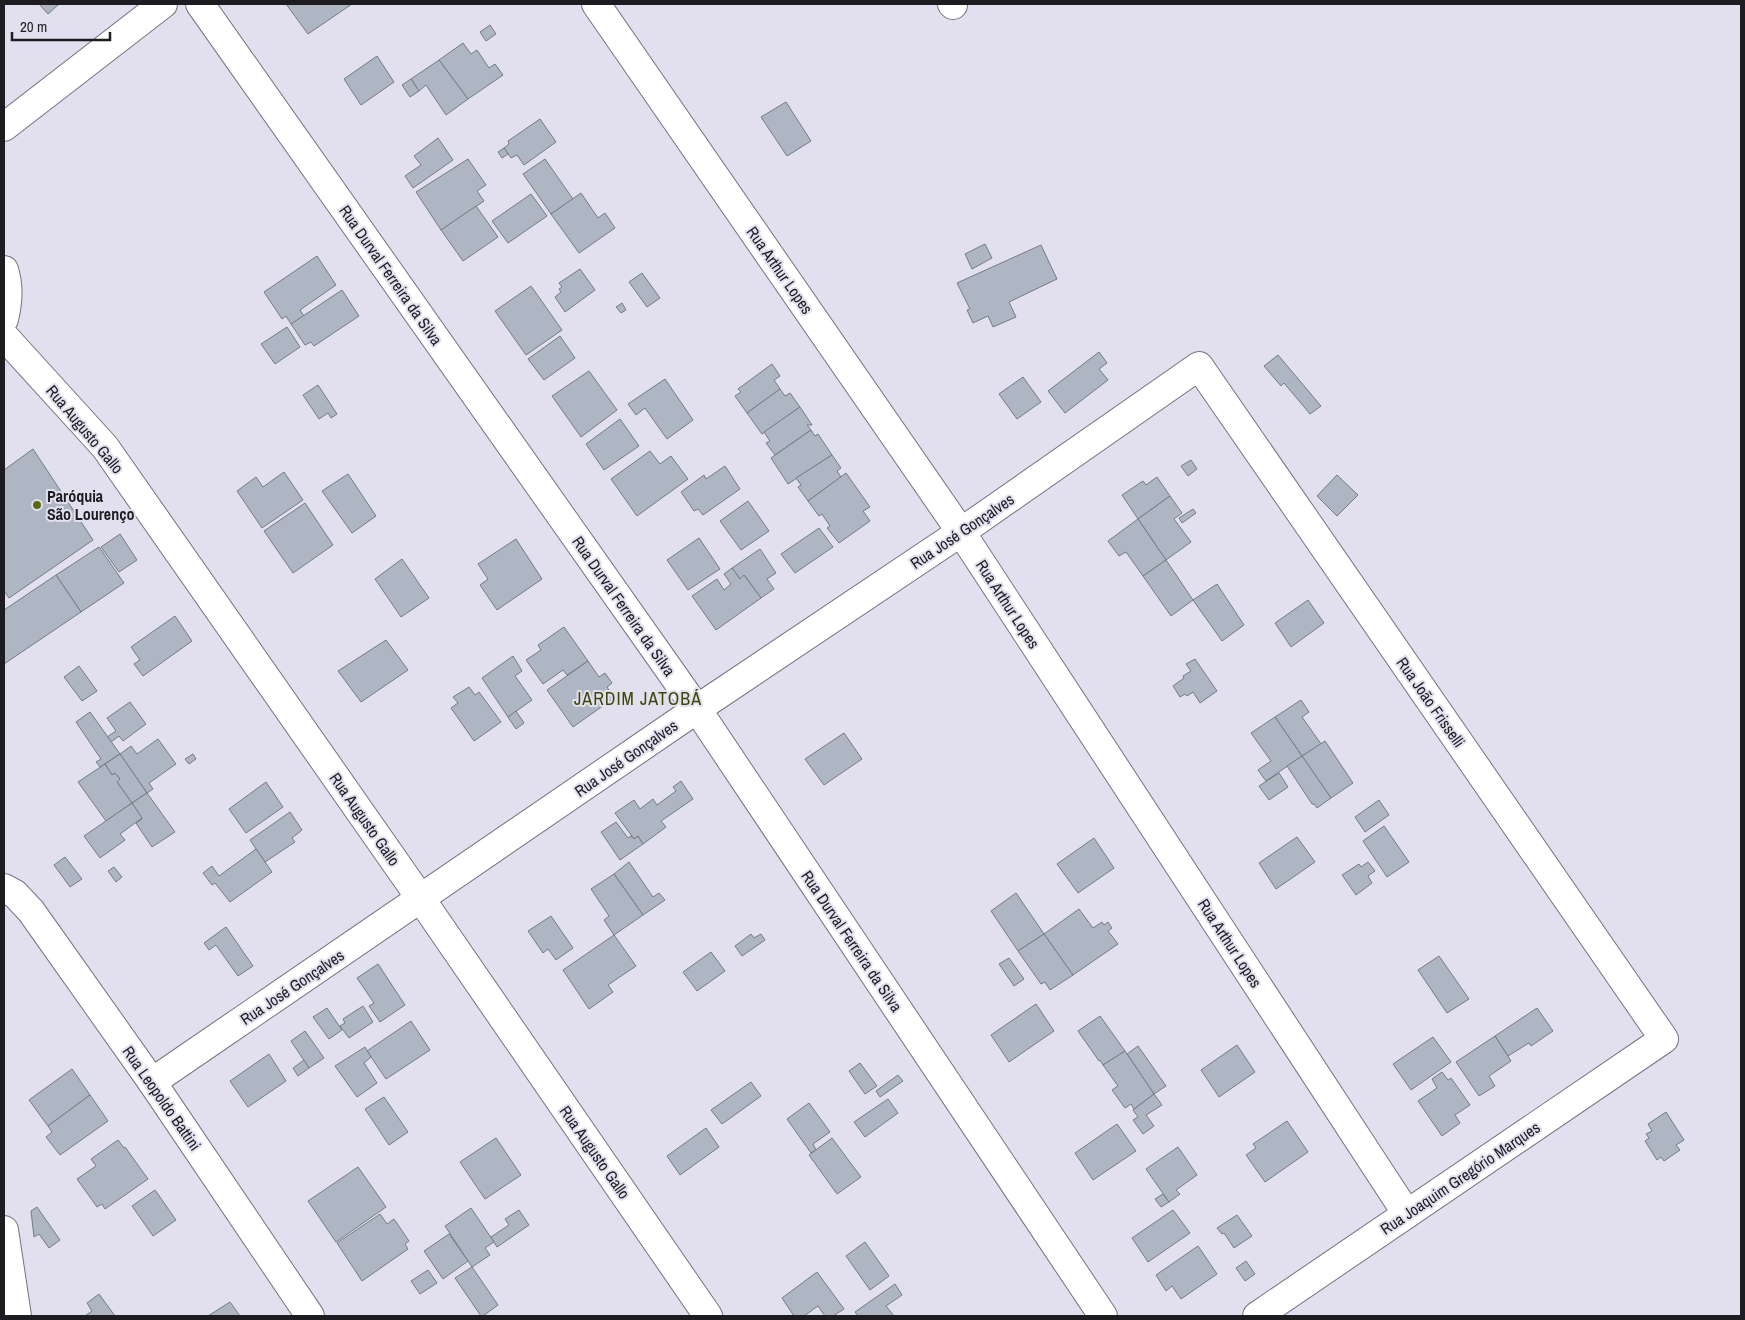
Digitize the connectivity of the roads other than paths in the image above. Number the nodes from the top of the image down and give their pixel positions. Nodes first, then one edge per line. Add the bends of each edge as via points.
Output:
1 (200, 4) edge
2 (596, 4) edge
3 (153, 7) edge
4 (4, 128) edge
5 (4, 270) edge
6 (4, 319) edge
7 (4, 336) edge
8 (1199, 366) joint
9 (962, 532) junction
10 (696, 709) junction
11 (4, 888) edge
12 (421, 899) junction
13 (1664, 1039) joint
14 (152, 1082) junction
15 (1408, 1214) junction
16 (4, 1230) edge
17 (17, 1316) edge
18 (310, 1316) edge
19 (708, 1316) edge
20 (1103, 1316) edge
21 (1257, 1316) edge

1 - 10 street, Rua Durval Ferreira da Silva
2 - 9 street, Rua Arthur Lopes
3 - 4 street
5 - 6 street via 7,305
7 - 12 street, Rua Augusto Gallo via 105,447
8 - 9 street, Rua José Gonçalves
8 - 13 street, Rua João Frisselli
9 - 10 street, Rua José Gonçalves
9 - 15 street, Rua Arthur Lopes
10 - 12 street, Rua José Gonçalves
10 - 20 street, Rua Durval Ferreira da Silva
11 - 14 street, Rua Leopoldo Battini via 15,894 30,911
12 - 14 street, Rua José Gonçalves
12 - 19 street, Rua Augusto Gallo
13 - 15 street, Rua Joaquim Gregório Marques
14 - 18 street, Rua Leopoldo Battini
15 - 21 street, Rua Joaquim Gregório Marques
16 - 17 street

